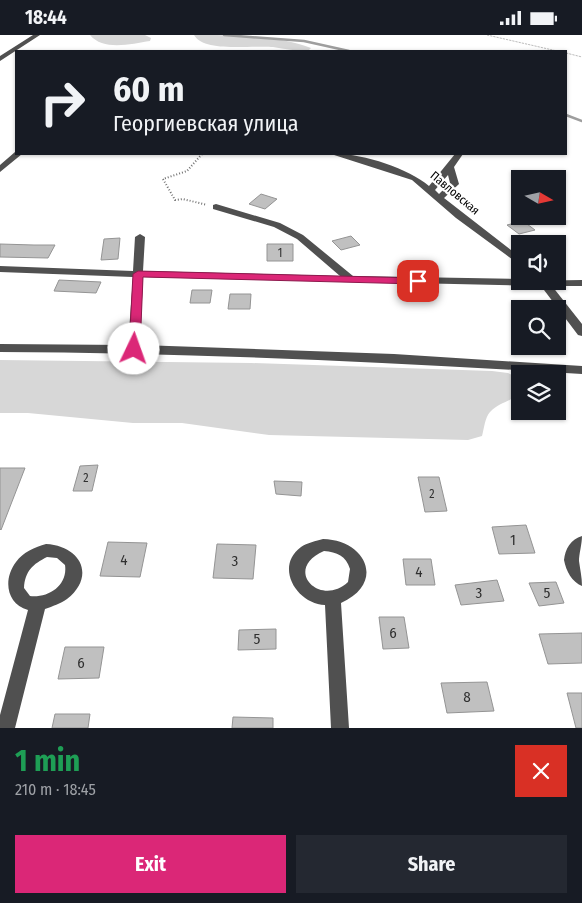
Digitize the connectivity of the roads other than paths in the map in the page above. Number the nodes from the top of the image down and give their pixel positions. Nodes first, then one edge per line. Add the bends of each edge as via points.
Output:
1 (37, 35) edge
2 (17, 50) edge
3 (0, 52) edge
4 (13, 53) edge
5 (0, 59) edge
6 (17, 155) edge
7 (340, 155) edge
8 (457, 155) edge
9 (450, 167) junction
10 (0, 169) edge
11 (430, 190) junction
12 (439, 198) junction
13 (216, 207) road end
14 (140, 237) dead end
15 (511, 255) edge
16 (0, 269) edge
17 (138, 274) junction
18 (350, 279) junction
19 (511, 281) edge
20 (566, 283) edge
21 (582, 283) edge
22 (550, 290) edge
23 (582, 332) edge
24 (0, 348) edge
25 (134, 349) junction
26 (582, 370) edge
27 (582, 543) edge
28 (582, 579) edge
29 (333, 598) dead end
30 (38, 604) dead end
31 (6, 728) edge
32 (340, 728) edge

1 - 2 street
3 - 4 street
4 - 5 street
6 - 10 street
7 - 11 street, Павловская via 406,173
8 - 9 street
9 - 11 street
9 - 12 street via 455,184
11 - 12 street, Павловская
12 - 15 street, Павловская
13 - 18 street via 277,225 300,237
14 - 17 street
16 - 17 street
17 - 18 street
17 - 25 street
18 - 19 street
20 - 21 street
22 - 23 street
24 - 25 street
25 - 26 street via 394,358
27 - 28 street via 575,548 572,564
29 - 32 street
30 - 31 street

